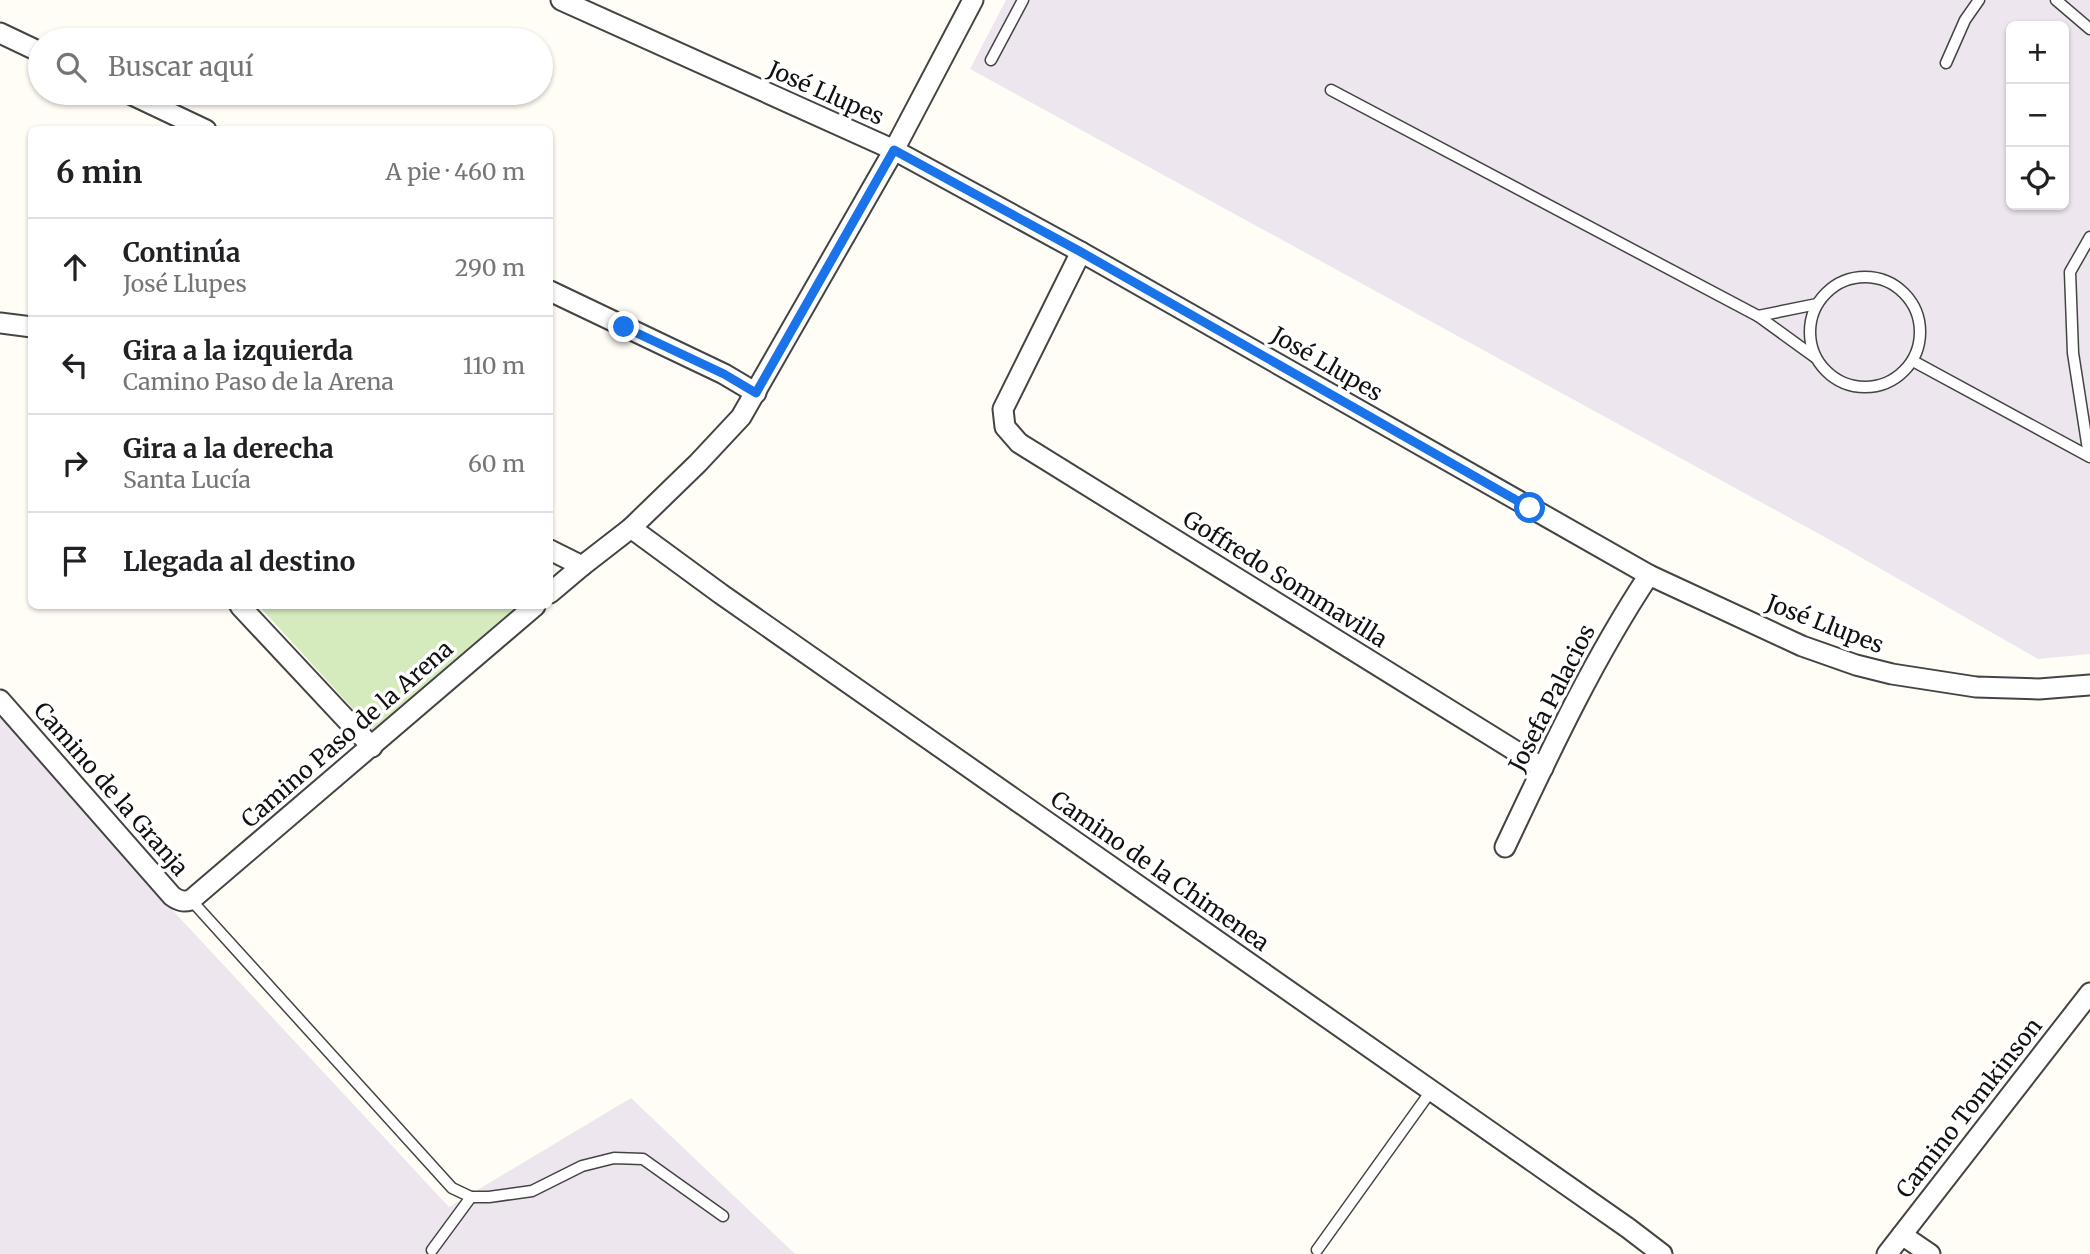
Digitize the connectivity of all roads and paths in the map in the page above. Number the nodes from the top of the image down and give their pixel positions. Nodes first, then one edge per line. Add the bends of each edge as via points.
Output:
1 (561, 0) edge
2 (973, 0) edge
3 (1023, 0) edge
4 (1979, 0) edge
5 (2056, 0) edge
6 (2090, 29) edge
7 (0, 33) edge
8 (28, 46) edge
9 (991, 60) dead end
10 (1945, 63) dead end
11 (1331, 90) dead end
12 (153, 105) edge
13 (198, 126) edge
14 (894, 150) junction
15 (2090, 237) edge
16 (1081, 252) junction
17 (553, 292) edge
18 (1817, 304) junction
19 (1758, 316) junction
20 (0, 323) edge
21 (28, 326) edge
22 (1816, 358) junction
23 (1913, 360) junction
24 (756, 393) junction
25 (2089, 457) edge
26 (631, 528) junction
27 (553, 552) edge
28 (582, 566) junction
29 (1648, 575) junction
30 (553, 590) edge
31 (243, 609) edge
32 (532, 609) edge
33 (2090, 685) edge
34 (0, 700) edge
35 (372, 747) junction
36 (1543, 768) junction
37 (1505, 847) dead end
38 (191, 900) junction
39 (2090, 993) edge
40 (1432, 1091) junction
41 (471, 1197) junction
42 (723, 1216) dead end
43 (1902, 1235) junction
44 (1317, 1250) dead end
45 (432, 1251) dead end
46 (1662, 1254) edge
47 (1887, 1254) edge
48 (1930, 1254) edge

1 - 14 street, José Llupes
2 - 14 street
3 - 9 lane
4 - 10 lane
5 - 6 lane
7 - 8 street
11 - 19 lane
12 - 13 street
14 - 16 street, José Llupes
14 - 24 street
15 - 25 lane via 2070,272 2073,354
16 - 29 street, José Llupes
16 - 36 street, Goffredo Sommavilla via 1003,409 1005,426 1019,443
17 - 24 street
18 - 19 lane
18 - 22 lane via 1810,330
18 - 23 lane via 1838,284 1866,276 1894,284 1914,304 1921,333
19 - 22 lane
20 - 21 street
22 - 23 lane via 1831,376 1852,386 1875,387 1897,377
23 - 25 lane
24 - 26 street via 731,429
26 - 28 street
26 - 40 street, Camino de la Chimenea
27 - 28 street
28 - 30 street
29 - 33 street, José Llupes via 1801,646 1856,666 1976,687
29 - 36 street, Josefa Palacios via 1585,682
31 - 35 street
32 - 35 street, Camino Paso de la Arena
34 - 38 street, Camino de la Granja via 172,896
35 - 38 street, Camino Paso de la Arena
36 - 37 street, Josefa Palacios
38 - 41 lane via 452,1188
39 - 43 street, Camino Tomkinson
40 - 44 lane
40 - 46 street, Camino de la Chimenea
41 - 42 lane via 532,1192 582,1166 614,1158 643,1159
41 - 45 lane
43 - 47 street, Camino Tomkinson
43 - 48 street

